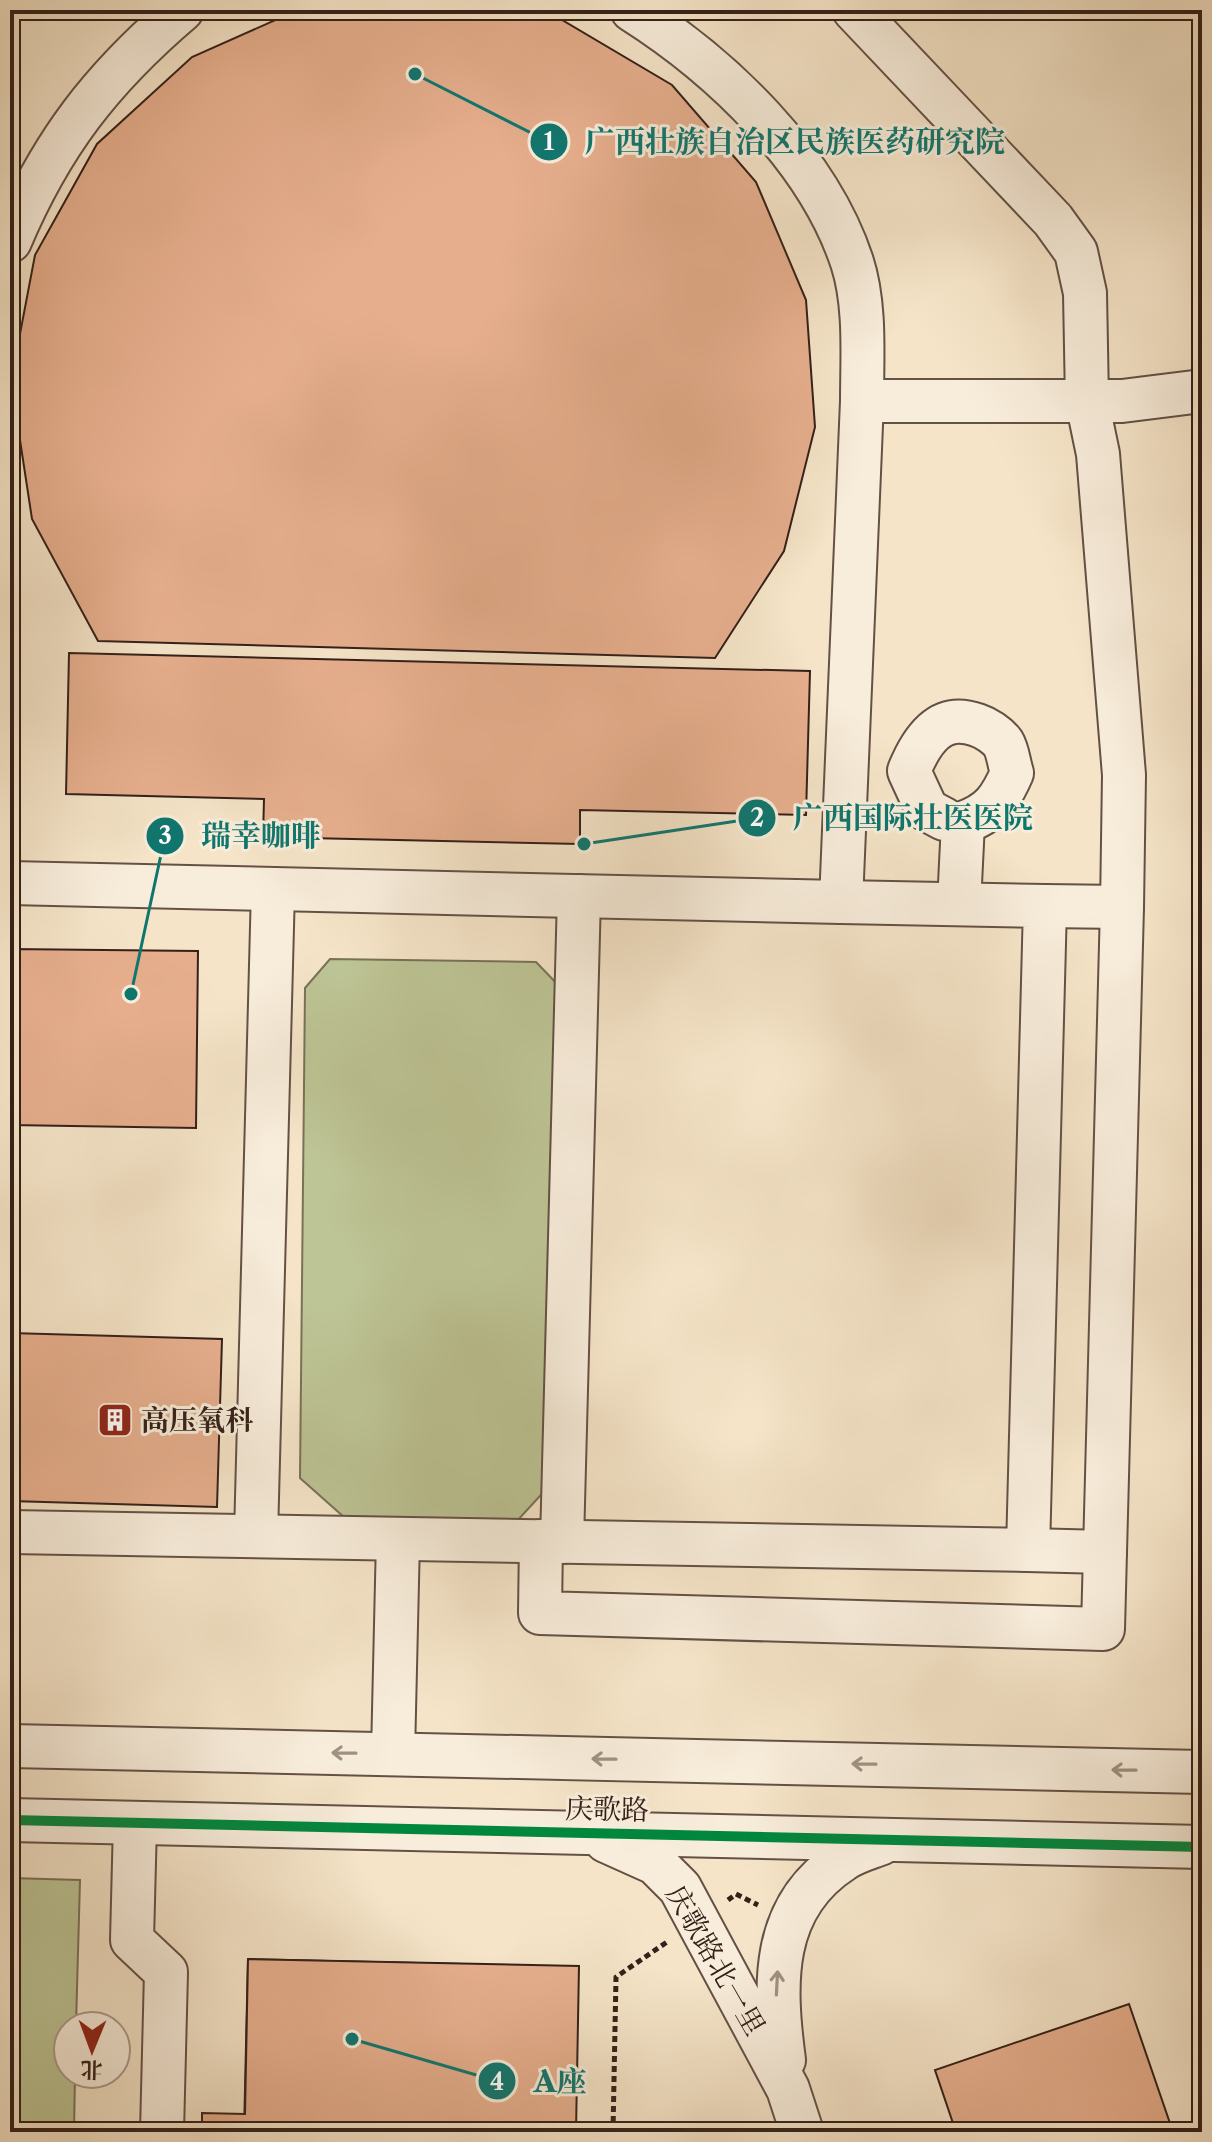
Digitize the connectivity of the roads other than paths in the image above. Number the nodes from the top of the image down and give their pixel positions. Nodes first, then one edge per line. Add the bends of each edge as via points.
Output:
1 (182, 10) edge
2 (632, 10) edge
3 (854, 10) edge
4 (688, 24) edge
5 (10, 241) edge
6 (1202, 391) edge
7 (862, 401) junction
8 (1087, 401) junction
9 (944, 819) dead end
10 (10, 883) edge
11 (273, 889) junction
12 (579, 896) junction
13 (841, 902) junction
14 (959, 904) junction
15 (1045, 906) junction
16 (1122, 907) junction
17 (10, 1532) edge
18 (256, 1536) junction
19 (398, 1539) junction
20 (552, 1542) junction
21 (1028, 1550) junction
22 (1105, 1552) junction
23 (10, 1746) edge
24 (393, 1754) junction
25 (1202, 1772) edge
26 (10, 1820) edge
27 (135, 1823) junction
28 (580, 1832) junction
29 (889, 1840) junction
30 (1202, 1847) edge
31 (788, 2089) junction
32 (162, 2132) edge
33 (802, 2132) edge

1 - 5 street via 145,41 83,109 34,185
2 - 4 street
3 - 8 street via 1053,220 1076,252 1085,293
4 - 7 street via 822,197 852,264 861,329
6 - 8 street
7 - 8 street
7 - 13 street
8 - 16 street via 1098,454 1124,775
9 - 14 street via 927,810 909,771 920,744 936,727 961,719 986,728 1003,744 1012,773 1000,800 984,815 963,823
10 - 11 street
11 - 12 street
11 - 18 street
12 - 13 street
12 - 20 street
13 - 14 street
14 - 15 street
15 - 16 street
15 - 21 street
16 - 22 street
17 - 18 street
18 - 19 street
19 - 20 street
19 - 24 street
20 - 21 street
20 - 22 street via 540,1613 1103,1629
21 - 22 street
24 -> 23 street, 庆歌路
25 -> 24 street, 庆歌路
26 - 27 street, 庆歌路
27 - 28 street, 庆歌路
27 - 32 street via 132,1940 166,1972
28 - 29 street, 庆歌路
28 - 31 street, 庆歌路北一里 via 655,1863 680,1888
29 - 30 street, 庆歌路
31 -> 29 street, 庆歌路北一里 via 776,2003 779,1953 791,1920 813,1886 843,1859
31 - 33 street, 庆歌路北一里

